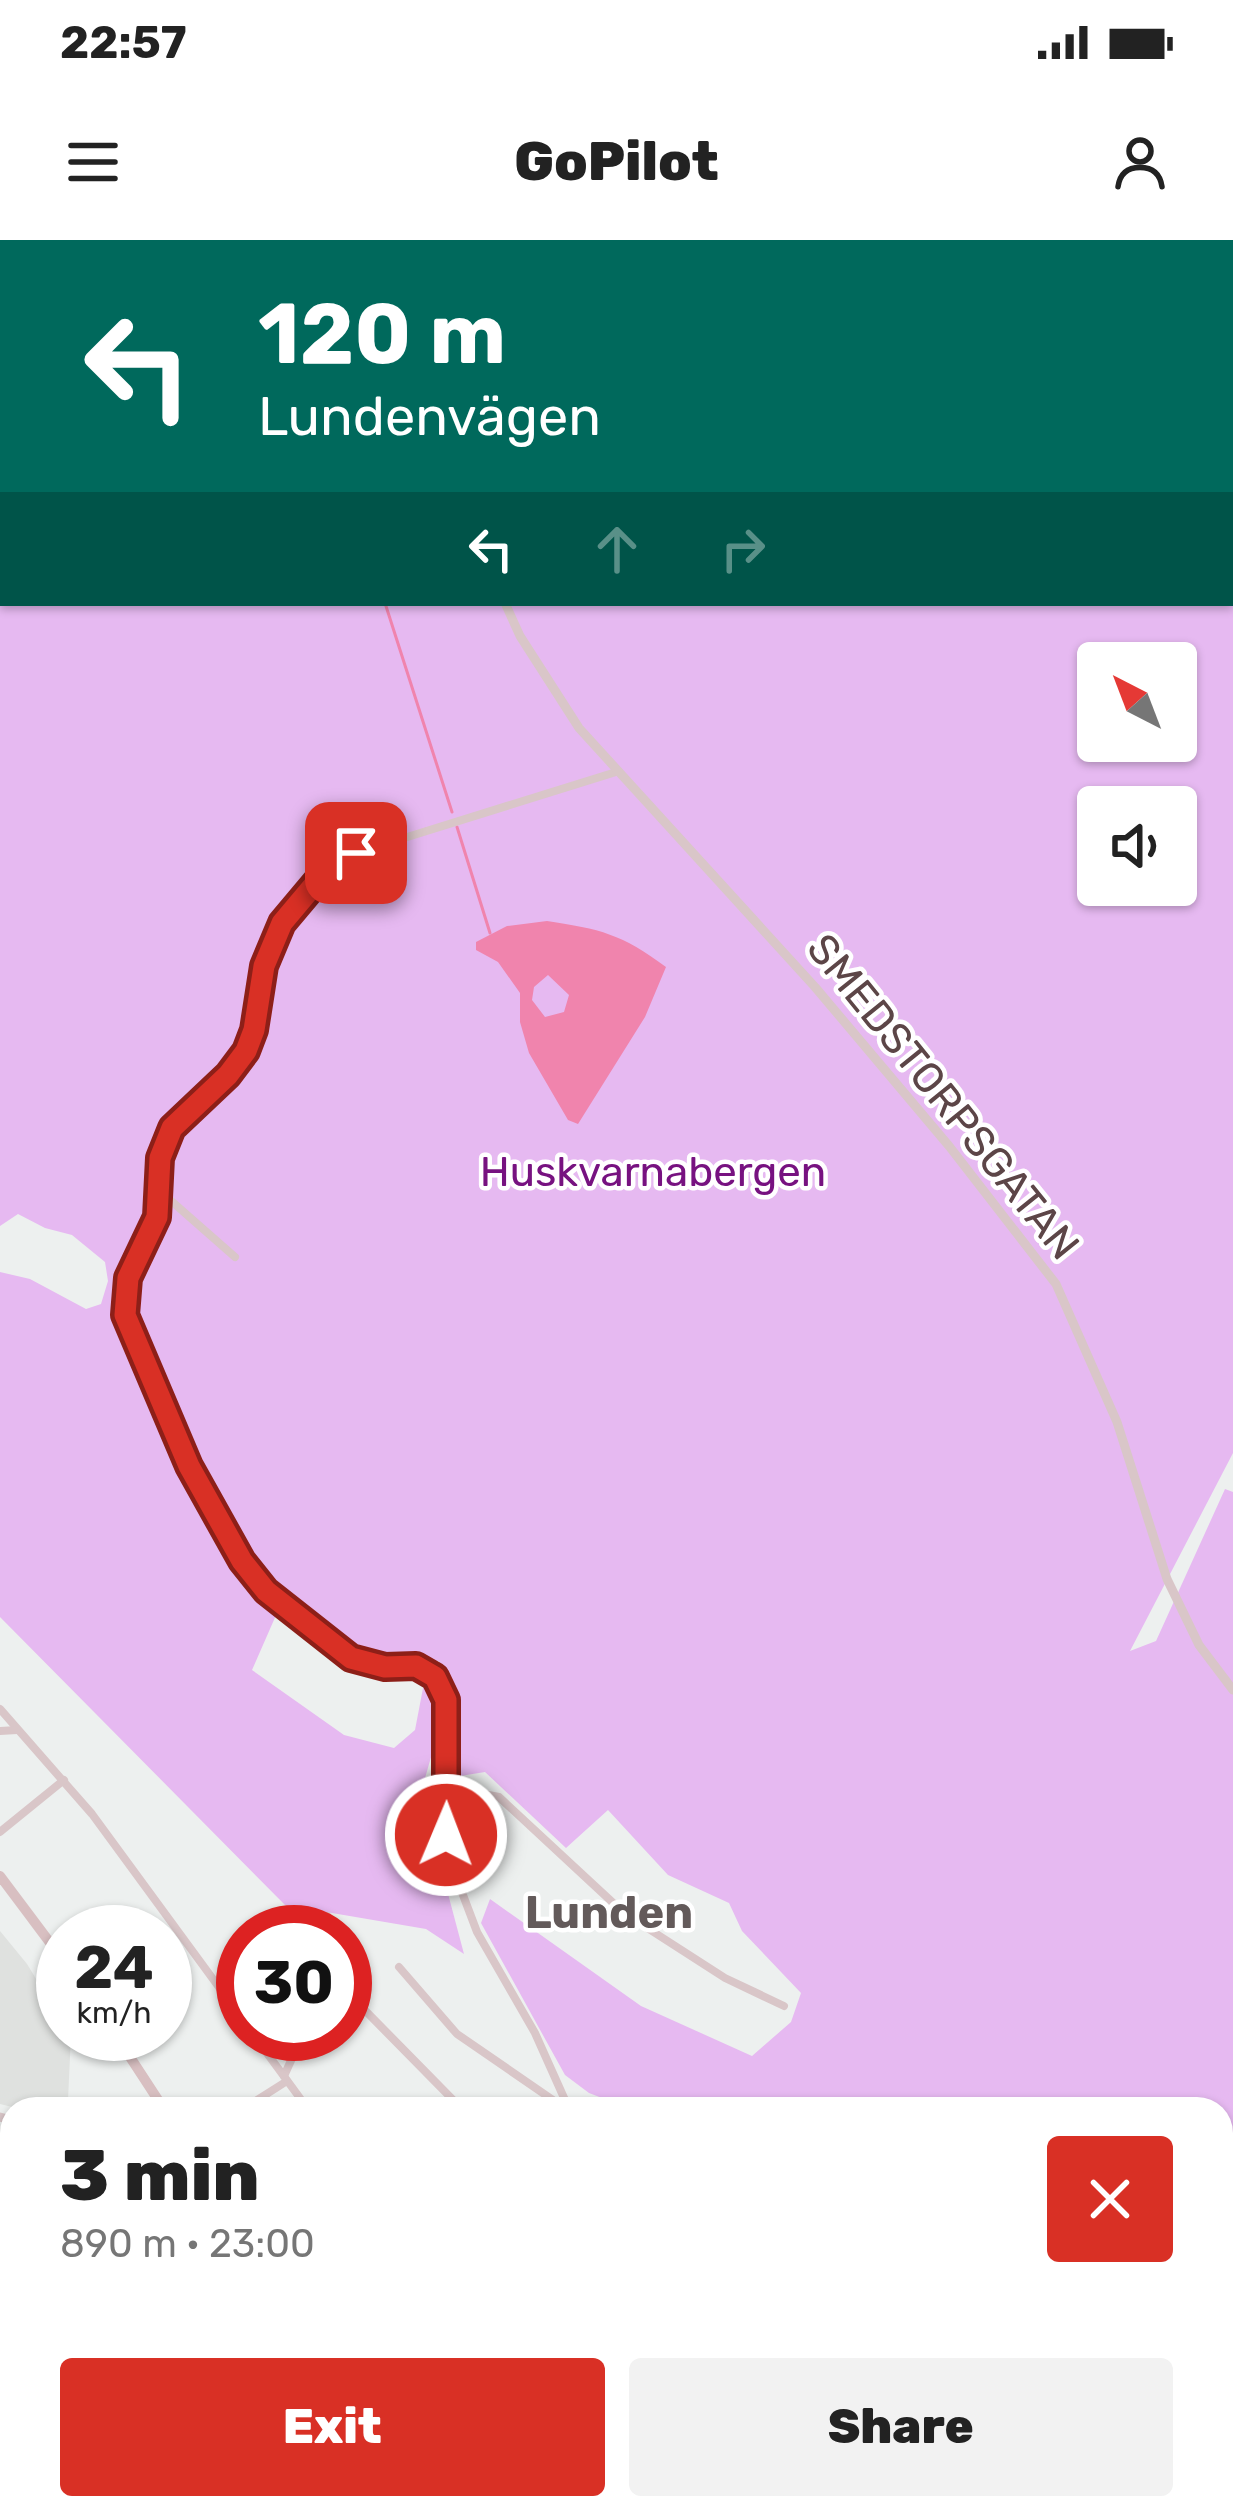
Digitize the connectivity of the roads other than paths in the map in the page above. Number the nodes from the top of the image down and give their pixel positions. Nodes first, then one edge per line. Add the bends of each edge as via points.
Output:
1 (507, 606) edge
2 (616, 772) junction
3 (159, 1195) junction
4 (235, 1258) dead end
5 (1233, 1690) edge
6 (0, 1709) edge
7 (19, 1730) junction
8 (0, 1731) edge
9 (64, 1780) junction
10 (447, 1795) junction
11 (0, 1832) edge
12 (0, 1876) edge
13 (36, 1924) edge
14 (399, 1967) dead end
15 (216, 1983) edge
16 (784, 2006) dead end
17 (372, 2017) edge
18 (133, 2061) edge
19 (273, 2061) edge
20 (292, 2061) edge
21 (285, 2078) junction
22 (156, 2097) edge
23 (259, 2097) edge
24 (299, 2097) edge
25 (450, 2097) edge
26 (550, 2097) edge
27 (563, 2097) edge

1 - 2 street, SMEDSTORPSGATAN via 542,674
2 - 3 street via 356,853 319,879 271,943 246,1051 172,1128 160,1158
2 - 5 street, SMEDSTORPSGATAN via 815,987 1056,1284 1117,1422 1166,1579 1198,1645
3 - 4 street
3 - 10 street via 154,1227 128,1278 125,1315 189,1466 266,1591 351,1658 416,1666 435,1677 446,1700
6 - 7 street
7 - 8 street
7 - 9 street
9 - 11 street
9 - 15 street
10 - 16 street via 499,1797 624,1913
10 - 27 street via 446,1835 460,1890
12 - 13 main road
14 - 26 street via 457,2034
17 - 25 street
18 - 22 main road
19 - 21 street
20 - 21 street
21 - 23 street
21 - 24 street

